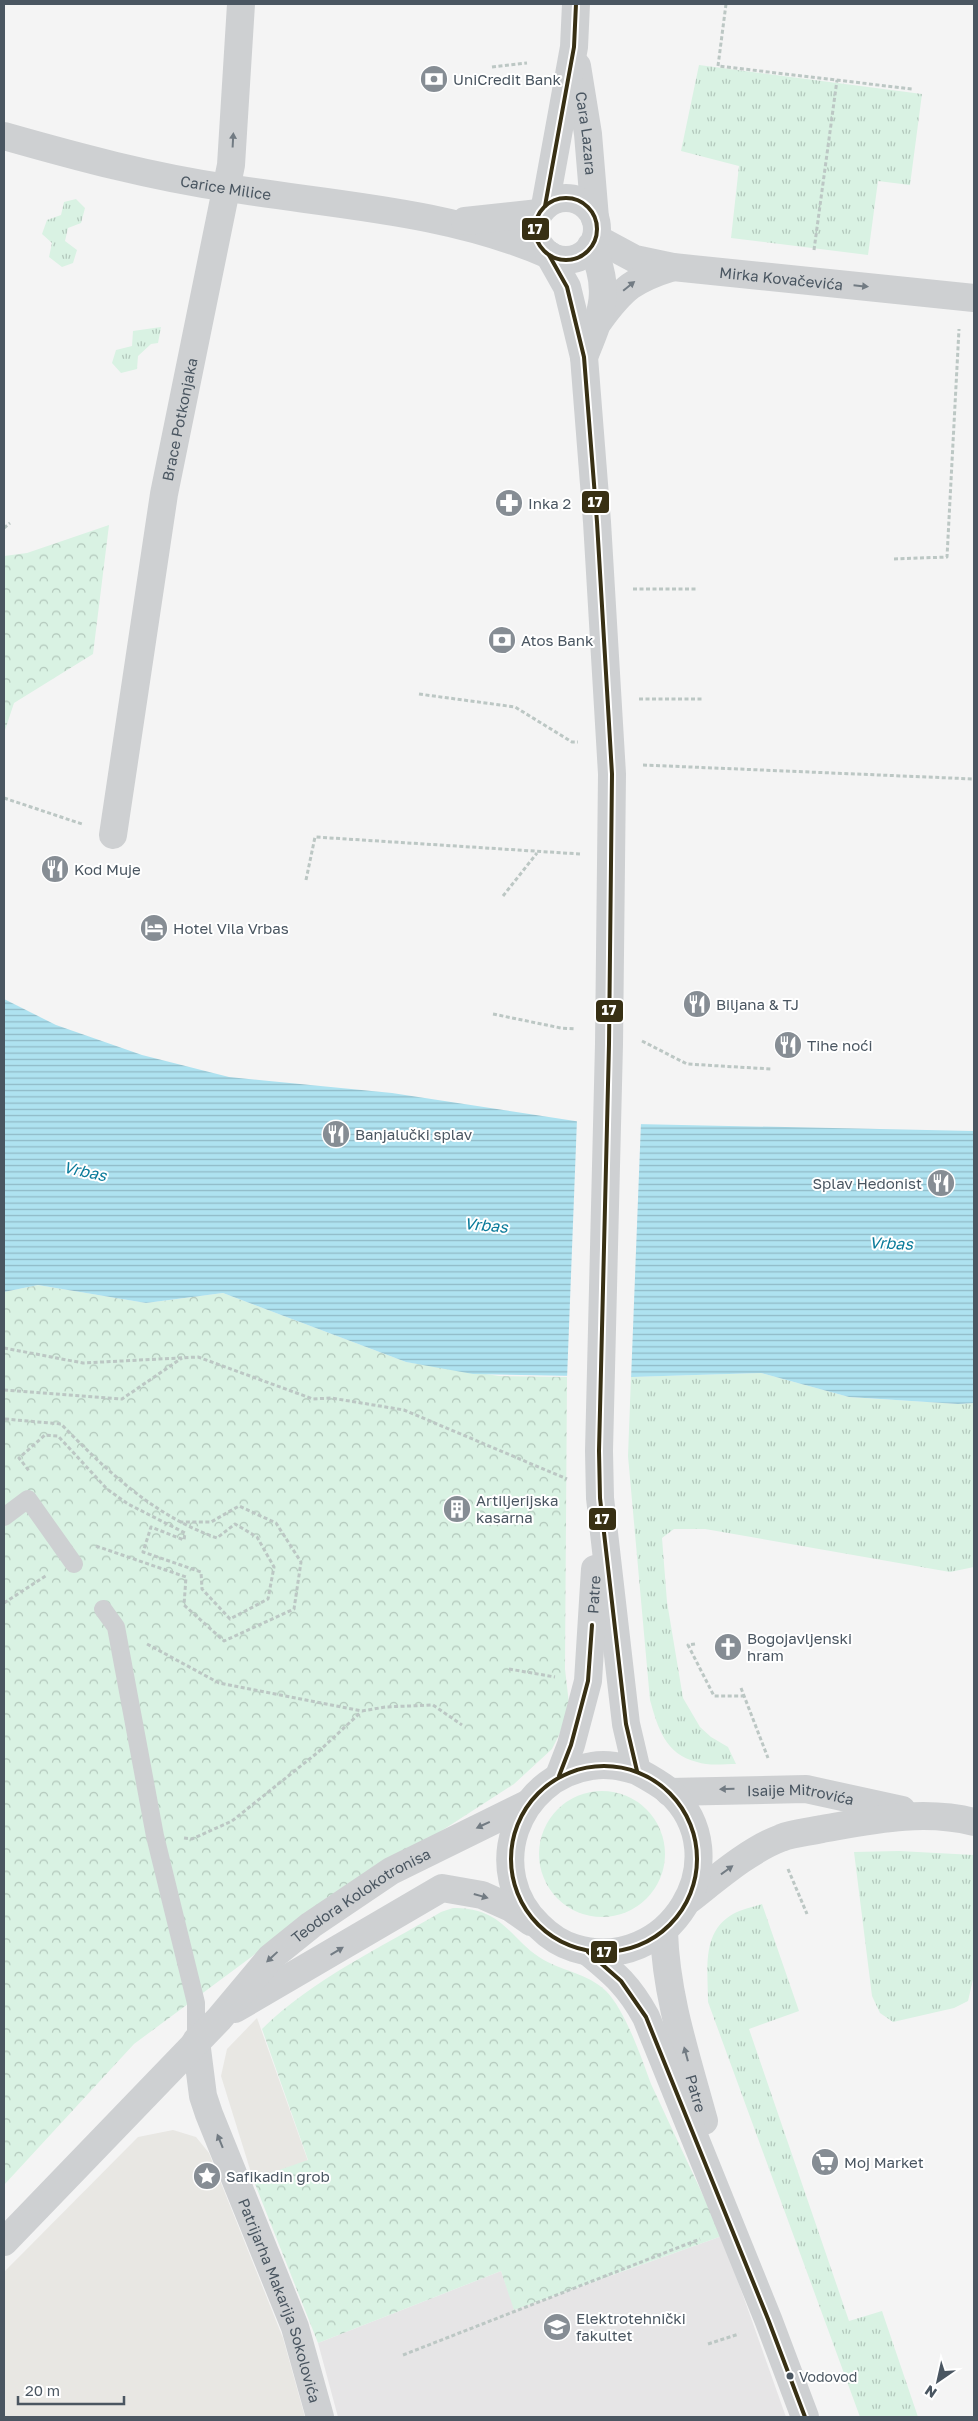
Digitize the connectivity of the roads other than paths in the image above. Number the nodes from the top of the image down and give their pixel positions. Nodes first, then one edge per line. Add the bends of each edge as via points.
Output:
1 (241, 4) edge
2 (576, 4) edge
3 (574, 47) junction
4 (4, 136) edge
5 (225, 188) junction
6 (542, 209) junction
7 (451, 222) junction
8 (594, 234) junction
9 (549, 255) junction
10 (673, 267) junction
11 (968, 297) edge
12 (598, 322) junction
13 (584, 357) junction
14 (113, 835) road end
15 (599, 1451) joint
16 (600, 1498) junction
17 (4, 1517) edge
18 (74, 1564) dead end
19 (103, 1609) dead end
20 (637, 1771) junction
21 (559, 1776) junction
22 (669, 1792) junction
23 (527, 1804) junction
24 (931, 1816) junction
25 (974, 1822) edge
26 (689, 1900) junction
27 (664, 1932) junction
28 (546, 1933) junction
29 (588, 1952) junction
30 (219, 2019) junction
31 (196, 2041) junction
32 (4, 2242) edge
33 (741, 2253) junction
34 (320, 2417) edge
35 (805, 2417) edge

5 -> 1 street, Brace Potkonjaka via 231,165
2 - 3 street, Cara Lazara
3 - 6 street, Cara Lazara
3 - 8 street, Cara Lazara via 588,134
4 - 5 street, Carice Milice via 157,176
5 - 7 street, Carice Milice
5 - 14 street, Brace Potkonjaka via 164,494
6 - 7 street, Carice Milice
6 - 8 street via 563,198 582,202
6 - 9 street via 535,231 537,240
7 - 9 street, Carice Milice
8 - 9 street via 586,252 573,259
8 - 10 street, Mirka Kovačevića via 635,259
8 - 12 street, Cara Lazara via 602,275 603,298
9 - 13 street, Cara Lazara via 567,287
10 -> 11 street, Mirka Kovačevića
12 -> 10 street via 633,282
12 - 13 street, Cara Lazara
13 - 15 street, Cara Lazara via 612,774
15 - 16 street, Patre
16 - 20 street, Patre via 626,1724
16 - 21 street, Patre via 588,1681
17 - 18 lane via 28,1499
19 - 31 lane via 116,1627 155,1836 196,2003
20 - 21 street, Patre via 593,1765
20 - 22 street, Patre
21 - 23 street, Patre
24 -> 22 street, Isaije Mitrovića via 806,1789
22 - 26 street, Patre via 680,1804 695,1834 698,1868
23 - 28 street, Patre via 512,1837 511,1873 523,1906
23 -> 30 street, Teodora Kolokotronisa via 391,1871 311,1925 270,1958
24 - 25 street, Isaije Mitrovića
26 -> 24 street, Isaije Mitrovića via 729,1868 781,1837 886,1817
26 - 27 street, Patre
27 - 29 street, Patre via 634,1949
33 -> 27 street, Patre via 673,2007 667,1978
28 - 29 street, Patre via 573,1948
30 -> 28 street, Teodora Kolokotronisa via 442,1888 482,1895 511,1908
29 - 33 street, Patre via 633,1993 646,2017
30 - 31 street, Teodora Kolokotronisa
31 - 32 street, Teodora Kolokotronisa
34 -> 31 street, Patrijarha Makarija Sokolovića via 294,2327 203,2096
33 - 35 street, Patre

